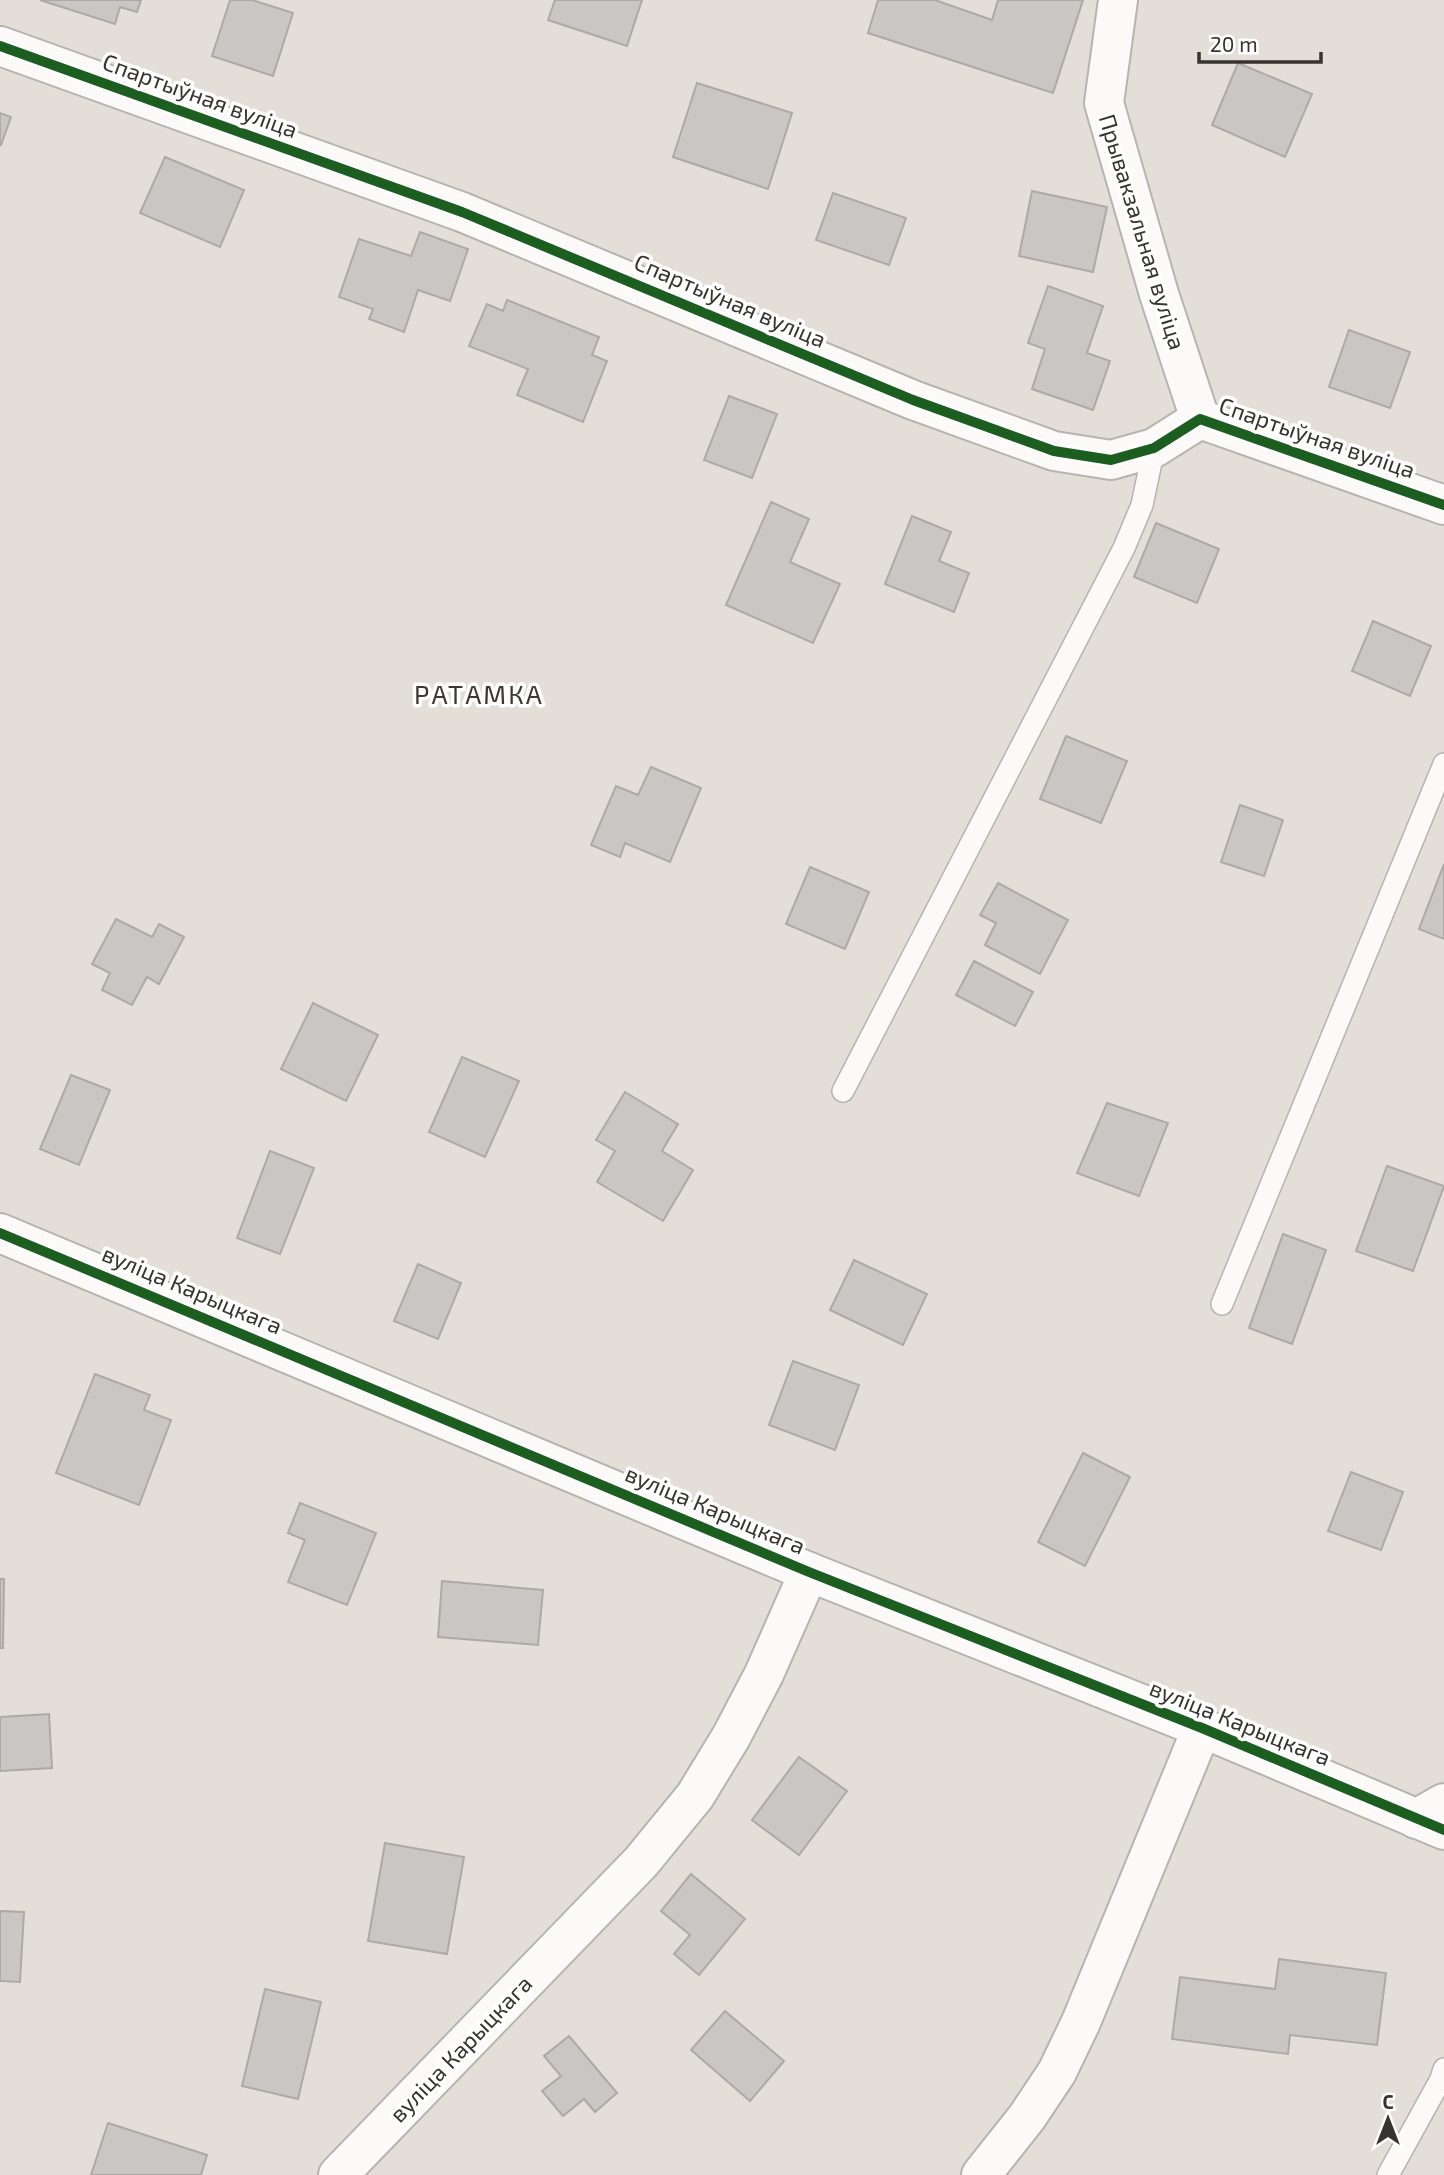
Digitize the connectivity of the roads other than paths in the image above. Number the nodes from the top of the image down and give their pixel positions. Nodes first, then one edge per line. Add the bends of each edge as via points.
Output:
1 (1118, 0) edge
2 (0, 46) edge
3 (1200, 419) junction
4 (1154, 447) junction
5 (1444, 505) edge
6 (1444, 764) edge
7 (843, 1091) dead end
8 (0, 1233) edge
9 (1222, 1304) dead end
10 (808, 1572) junction
11 (1202, 1728) junction
12 (1435, 1817) edge
13 (1444, 2069) edge
14 (338, 2175) edge
15 (981, 2175) edge
16 (1388, 2175) edge

1 - 3 street, Прывакзальная вуліца via 1104,103
2 - 4 street, Спартыўная вуліца via 462,212 913,400 1054,451 1111,460
3 - 4 street, Спартыўная вуліца
3 - 5 street, Спартыўная вуліца
4 - 7 lane via 1142,505 1124,548
6 - 9 lane
8 - 10 street, вуліца Карыцкага
10 - 11 street, вуліца Карыцкага
10 - 14 street, вуліца Карыцкага via 764,1674 695,1796 641,1862
11 - 12 street, вуліца Карыцкага
11 - 15 street via 1057,2071
13 - 16 lane

